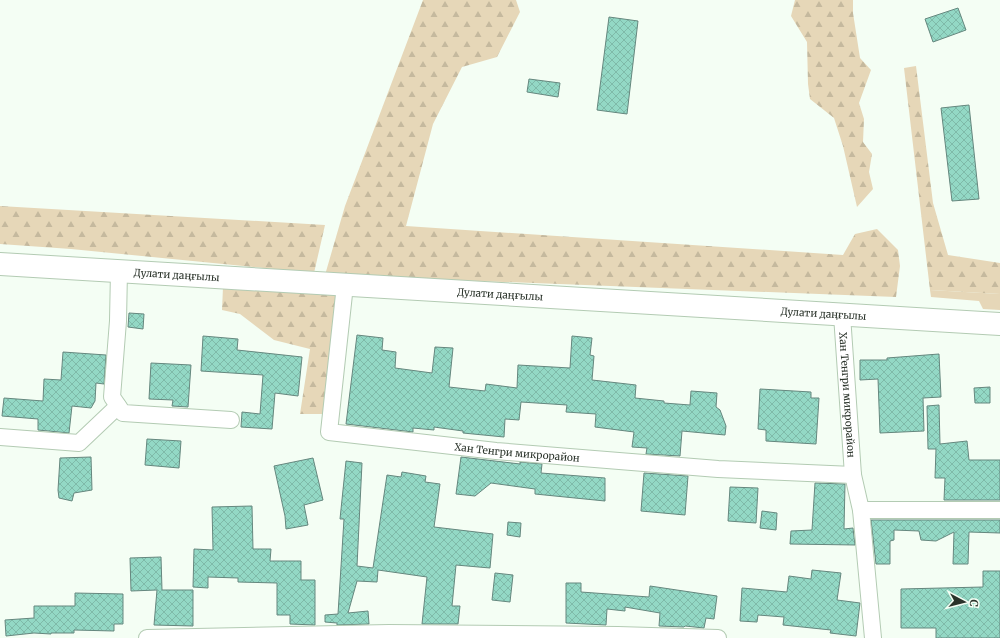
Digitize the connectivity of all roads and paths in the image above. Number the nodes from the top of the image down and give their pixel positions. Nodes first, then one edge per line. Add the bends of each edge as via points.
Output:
1 (0, 264) edge
2 (119, 271) junction
3 (344, 285) junction
4 (842, 315) junction
5 (1000, 324) edge
6 (118, 406) junction
7 (231, 420) dead end
8 (0, 437) edge
9 (853, 475) junction
10 (861, 510) junction
11 (1000, 510) edge
12 (146, 638) edge
13 (718, 638) edge
14 (873, 638) edge

1 - 2 main road, Дулати даңғылы
2 - 3 main road, Дулати даңғылы
2 - 6 street via 112,397
3 - 4 main road, Дулати даңғылы
3 - 9 street, Хан Тенгри микрорайон via 330,432 496,451 678,466
4 - 5 main road, Дулати даңғылы
4 - 9 street, Хан Тенгри микрорайон
6 - 7 street via 123,413
6 - 8 street via 79,443
9 - 10 street, Хан Тенгри микрорайон
10 - 11 street
10 - 14 street, Хан Тенгри микрорайон
12 - 13 street via 389,633

